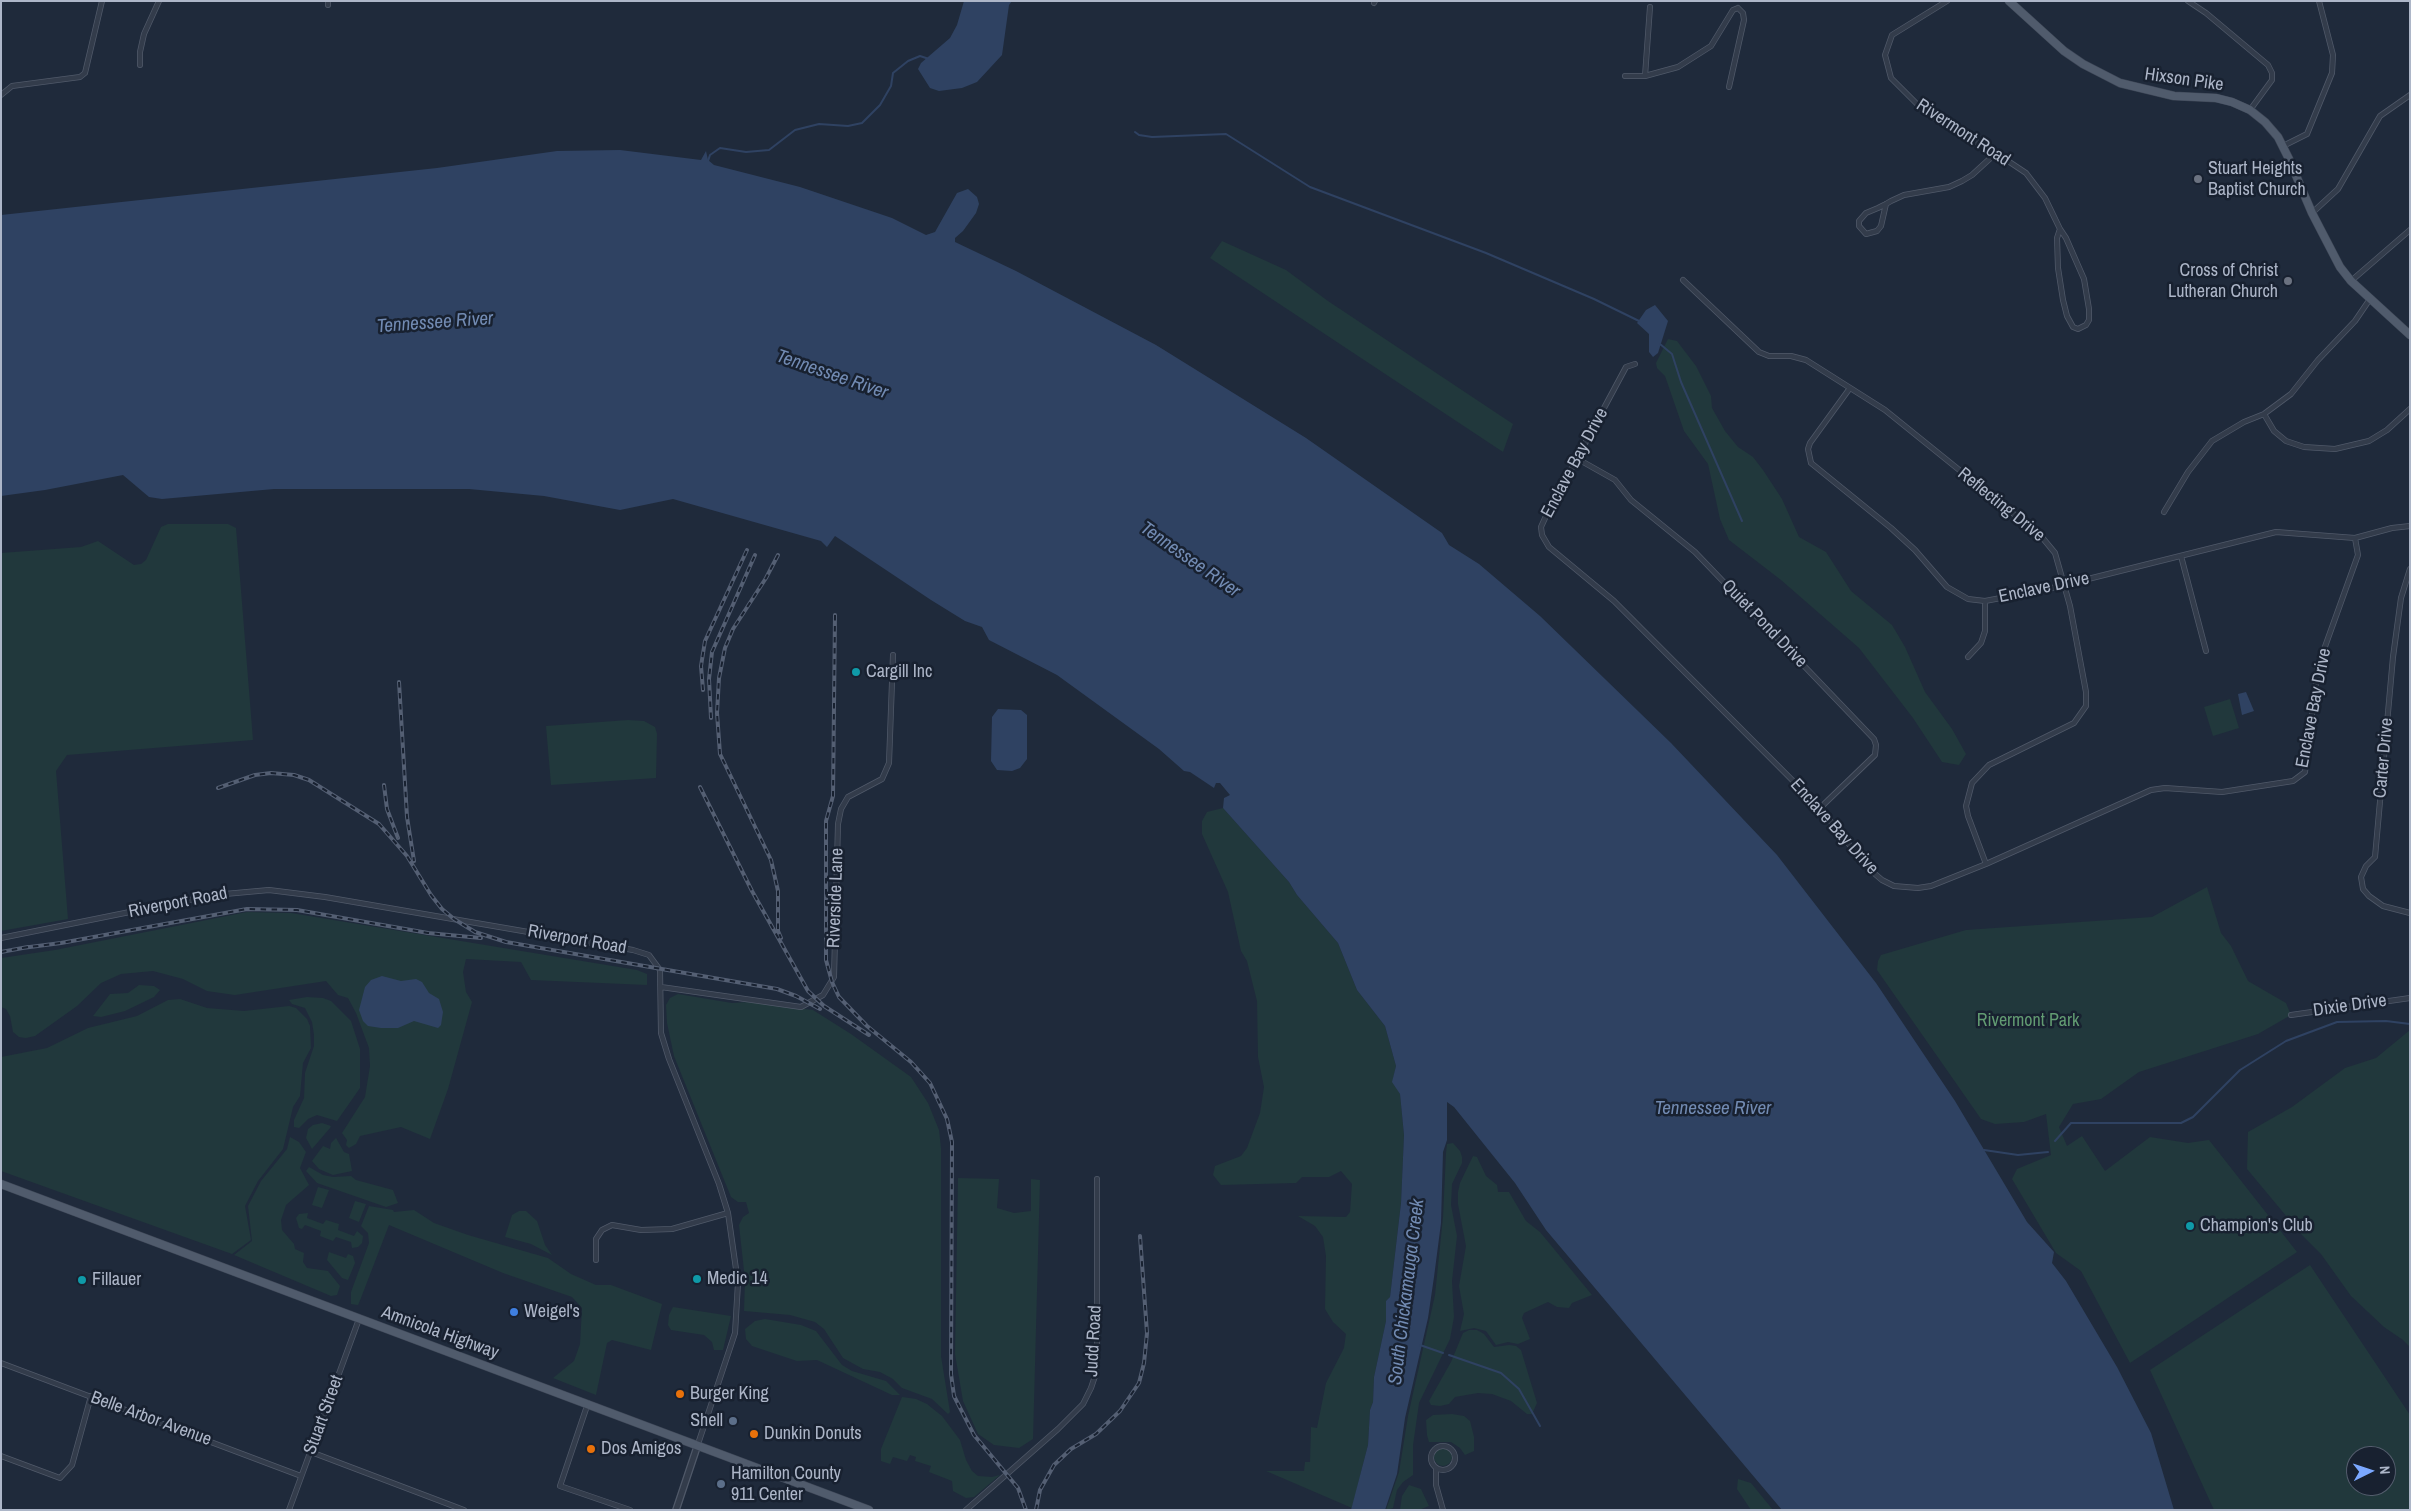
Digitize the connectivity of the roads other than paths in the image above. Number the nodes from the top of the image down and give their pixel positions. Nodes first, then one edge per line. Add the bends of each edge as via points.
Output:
1 (102, 1) edge
2 (159, 1) edge
3 (1739, 1) edge
4 (1947, 1) edge
5 (2010, 1) edge
6 (2188, 1) edge
7 (2319, 1) edge
8 (1650, 7) dead end
9 (1738, 8) junction
10 (140, 65) dead end
11 (1624, 76) dead end
12 (1645, 76) junction
13 (1729, 88) dead end
14 (1, 95) edge
15 (2410, 95) edge
16 (2250, 110) junction
17 (2282, 146) junction
18 (1996, 153) junction
19 (1886, 204) junction
20 (2312, 213) junction
21 (2060, 229) junction
22 (2410, 230) edge
23 (1683, 280) dead end
24 (2351, 281) junction
25 (2370, 300) junction
26 (2410, 335) edge
27 (1635, 364) dead end
28 (1850, 388) junction
29 (2410, 410) edge
30 (2264, 414) junction
31 (1576, 458) junction
32 (2164, 512) dead end
33 (2410, 526) edge
34 (2355, 538) junction
35 (2181, 556) junction
36 (2410, 569) edge
37 (2065, 585) junction
38 (1984, 601) junction
39 (2206, 651) dead end
40 (893, 655) dead end
41 (1968, 657) dead end
42 (1820, 808) junction
43 (1986, 864) junction
44 (2410, 913) edge
45 (1, 938) edge
46 (661, 987) junction
47 (2410, 998) edge
48 (2291, 1015) dead end
49 (1097, 1179) dead end
50 (1, 1184) edge
51 (728, 1213) junction
52 (596, 1260) dead end
53 (358, 1319) junction
54 (1, 1363) edge
55 (91, 1396) junction
56 (588, 1403) junction
57 (698, 1444) junction
58 (312, 1452) junction
59 (1, 1456) edge
60 (1436, 1468) junction
61 (301, 1476) junction
62 (289, 1510) edge
63 (464, 1510) edge
64 (630, 1510) edge
65 (676, 1510) edge
66 (869, 1510) edge
67 (966, 1510) edge
68 (1443, 1510) edge

1 - 14 street via 85,74 12,86
2 - 10 street via 142,39
3 - 9 street
4 - 18 street, Rivermont Road via 1892,35 1885,55 1887,67 1891,78 1925,112
5 - 16 main road, Hixson Pike via 2064,51 2120,83 2174,96 2216,98
6 - 16 street via 2268,65 2272,80
7 - 17 street via 2333,54 2332,73 2307,134
8 - 12 street
9 - 12 street via 1711,46 1678,67
9 - 13 street via 1744,13 1744,20
11 - 12 street
15 - 20 street via 2380,116 2338,189
16 - 17 main road, Hixson Pike via 2265,122
17 - 20 main road, Hixson Pike
18 - 19 street via 1972,175 1956,184 1904,195
18 - 21 street, Rivermont Road via 2026,173 2045,198
19 - 19 street via 1862,216 1859,226 1866,234 1877,231 1881,226
20 - 24 main road, Hixson Pike via 2331,253
21 - 21 street, Rivermont Road via 2084,279 2090,309 2089,320 2078,329 2070,322 2063,300 2058,268 2057,238
22 - 24 street
23 - 28 street, Reflecting Drive via 1759,352 1806,360
24 - 25 main road, Hixson Pike
25 - 26 main road, Hixson Pike
25 - 30 street via 2291,394
27 - 31 street, Enclave Bay Drive via 1626,367
28 - 37 street, Reflecting Drive via 1885,410 2041,536 2055,553
28 - 38 street, Enclave Drive via 1810,442 1811,463 1903,539 1947,587 1968,599
29 - 30 street via 2369,441 2335,449 2286,441 2274,431
30 - 32 street via 2212,441 2188,472
31 - 42 street, Enclave Bay Drive via 1541,527 1549,547 1614,601
31 - 42 street, Quiet Pond Drive via 1615,480 1637,506 1694,552 1874,739 1875,755
33 - 34 street, Enclave Drive
34 - 35 street, Enclave Drive via 2276,532
34 - 43 street, Enclave Bay Drive via 2358,555 2318,666 2305,772 2293,781 2222,792 2151,790
35 - 37 street, Enclave Drive
35 - 39 street
36 - 44 street, Carter Drive via 2401,598 2395,647 2375,857 2361,877 2363,889 2369,896 2383,906
37 - 38 street, Enclave Drive
37 - 43 street, Reflecting Drive via 2086,706 2074,722 1989,765 1972,783 1966,806
38 - 41 street via 1985,631
40 - 46 street, Riverside Lane via 889,763 882,779 848,797 841,809 834,977 823,995 801,1007
42 - 43 street, Enclave Bay Drive via 1868,868 1894,886 1931,886
45 - 46 street, Riverport Road via 214,895 288,891 633,950 649,956 656,963
46 - 51 street, Riverport Road via 661,1033
47 - 48 street, Dixie Drive
49 - 67 street, Judd Road via 1096,1352 1091,1388 1083,1404 1058,1429
50 - 53 main road, Amnicola Highway
51 - 52 street via 672,1229 641,1230 612,1225 602,1230 596,1239
51 - 57 street, Riverport Road via 738,1283 735,1333
53 - 56 main road, Amnicola Highway
53 - 58 street, Stuart Street
54 - 55 street, Belle Arbor Avenue
55 - 59 street via 72,1465 60,1478
55 - 61 street, Belle Arbor Avenue
56 - 57 main road, Amnicola Highway
56 - 64 street via 560,1486
57 - 65 street
57 - 66 main road, Amnicola Highway
58 - 61 street, Stuart Street
58 - 63 street
60 - 60 street via 1444,1470 1453,1464 1455,1456 1448,1447 1440,1446 1434,1450 1431,1458
60 - 68 street via 1436,1485
61 - 62 street, Stuart Street

